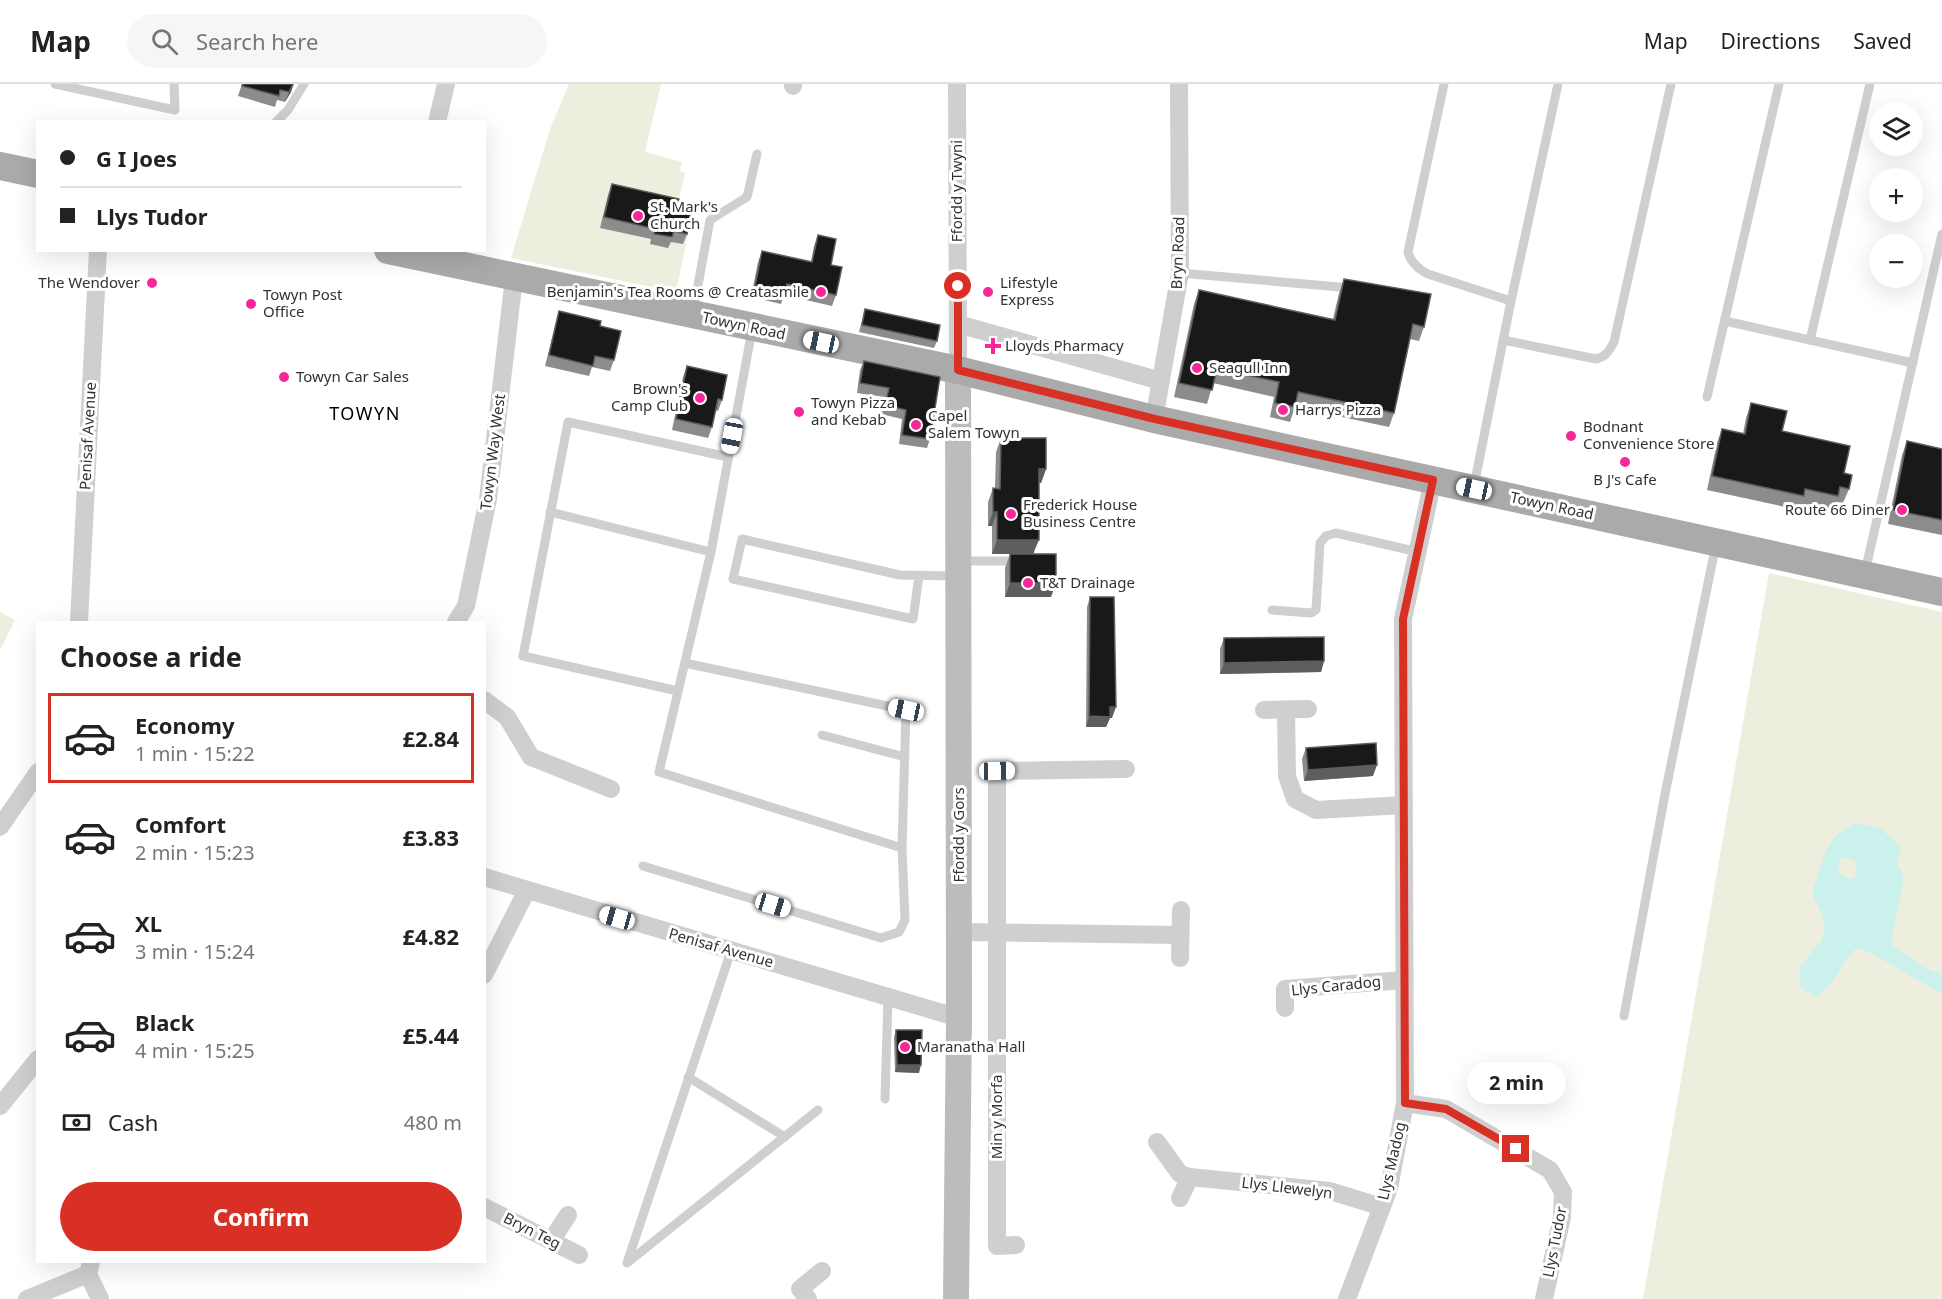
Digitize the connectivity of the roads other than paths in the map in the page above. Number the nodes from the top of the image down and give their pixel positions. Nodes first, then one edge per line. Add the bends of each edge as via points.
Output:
1 (55, 84) edge
2 (174, 84) edge
3 (304, 84) edge
4 (446, 84) edge
5 (957, 84) edge
6 (1179, 84) edge
7 (1444, 84) edge
8 (1558, 84) edge
9 (1671, 84) edge
10 (1779, 84) edge
11 (1870, 84) edge
12 (278, 120) edge
13 (437, 120) edge
14 (757, 154) dead end
15 (0, 166) edge
16 (36, 174) edge
17 (1942, 234) edge
18 (98, 252) edge
19 (398, 252) edge
20 (1180, 273) junction
21 (514, 278) junction
22 (1366, 291) edge
23 (1511, 301) junction
24 (693, 315) junction
25 (1725, 321) junction
26 (958, 324) junction
27 (752, 327) junction
28 (1503, 340) junction
29 (1810, 340) junction
30 (1913, 363) junction
31 (958, 370) junction
32 (1161, 381) junction
33 (1707, 397) dead end
34 (1155, 419) junction
35 (1895, 440) junction
36 (1907, 443) edge
37 (728, 457) junction
38 (1433, 480) junction
39 (1474, 489) junction
40 (550, 512) junction
41 (1717, 542) junction
42 (711, 552) junction
43 (1418, 552) junction
44 (1034, 561) edge
45 (958, 569) junction
46 (1865, 575) junction
47 (919, 576) junction
48 (1942, 592) edge
49 (1272, 610) dead end
50 (79, 621) edge
51 (457, 621) edge
52 (685, 663) junction
53 (678, 691) junction
54 (486, 701) edge
55 (1308, 709) dead end
56 (1264, 710) dead end
57 (1286, 710) junction
58 (822, 735) dead end
59 (905, 757) junction
60 (1126, 769) dead end
61 (36, 775) edge
62 (611, 789) dead end
63 (1404, 805) junction
64 (0, 827) edge
65 (902, 848) junction
66 (643, 866) dead end
67 (486, 878) edge
68 (526, 892) junction
69 (1181, 910) dead end
70 (959, 932) junction
71 (997, 933) junction
72 (1180, 935) junction
73 (731, 951) junction
74 (1180, 958) dead end
75 (486, 971) edge
76 (1404, 980) junction
77 (888, 997) junction
78 (1285, 1008) dead end
79 (1624, 1016) dead end
80 (959, 1018) junction
81 (34, 1071) edge
82 (688, 1077) junction
83 (885, 1099) dead end
84 (1405, 1103) junction
85 (0, 1106) edge
86 (819, 1110) dead end
87 (785, 1137) junction
88 (1157, 1143) dead end
89 (1190, 1177) junction
90 (1180, 1198) dead end
91 (486, 1207) edge
92 (1382, 1207) junction
93 (568, 1215) dead end
94 (551, 1240) junction
95 (1016, 1245) dead end
96 (579, 1255) dead end
97 (89, 1268) edge
98 (822, 1271) dead end
99 (799, 1296) edge
100 (27, 1299) edge
101 (100, 1299) edge
102 (956, 1299) edge
103 (1347, 1299) edge
104 (1544, 1299) edge

1 - 2 lane via 175,110
3 - 12 lane
4 - 13 street
5 - 26 street, Ffordd y Twyni
6 - 20 street, Bryn Road
7 - 23 lane via 1408,252 1410,260 1428,274
8 - 23 lane
9 - 28 lane via 1610,350 1596,359
10 - 25 lane
11 - 29 lane
14 - 24 lane via 747,197 710,220
15 - 16 main road
17 - 30 lane
18 - 50 street, Penisaf Avenue
19 - 21 main road, Towyn Road
20 - 22 lane
20 - 32 street, Bryn Road
21 - 24 main road, Towyn Road
21 - 51 street, Towyn Way West via 488,499 466,606
23 - 28 lane
24 - 27 main road, Towyn Road
25 - 29 lane
25 - 33 lane
26 - 31 street, Ffordd y Twyni
26 - 32 street
27 - 31 main road, Towyn Road
27 - 37 lane
28 - 39 lane
29 - 30 lane
30 - 35 lane
31 - 34 main road, Towyn Road
31 - 45 street, Ffordd y Gors
32 - 34 street, Bryn Road
34 - 38 main road, Towyn Road
35 - 36 lane
35 - 46 lane
37 - 40 lane via 568,422
37 - 42 lane
38 - 39 main road, Towyn Road
38 - 43 street, Llys Madog
39 - 41 main road, Towyn Road
40 - 42 lane
40 - 53 lane via 523,656
41 - 46 main road, Towyn Road
41 - 79 lane
42 - 52 lane
43 - 49 lane via 1336,533 1326,536 1320,543 1316,610
43 - 63 street, Llys Madog via 1403,619
44 - 45 lane
45 - 47 lane
45 - 70 street, Ffordd y Gors
46 - 48 main road, Towyn Road
47 - 47 lane via 742,539 733,579 913,619
52 - 53 lane
52 - 59 lane via 906,710
53 - 65 lane via 659,772
54 - 62 street via 507,717 531,757
55 - 57 street
56 - 57 street
57 - 63 street via 1287,776 1295,799 1316,810
58 - 59 lane
59 - 65 lane
60 - 71 street, Min y Morfa via 997,771
61 - 64 street
63 - 76 street, Llys Madog
65 - 66 lane via 905,920 899,932 881,938
67 - 68 street, Penisaf Avenue
68 - 73 street, Penisaf Avenue
68 - 75 street
69 - 72 street
70 - 71 street
70 - 80 street, Ffordd y Gors
71 - 72 street
71 - 95 street, Min y Morfa via 997,1246
72 - 74 street
73 - 77 street, Penisaf Avenue
73 - 82 lane
76 - 78 street, Llys Caradog via 1285,989
76 - 84 street, Llys Madog
77 - 80 street, Penisaf Avenue
77 - 83 lane
80 - 102 street, Ffordd y Gors
81 - 85 street
82 - 87 lane
82 - 87 lane via 627,1263
84 - 92 street, Llys Madog
84 - 104 street, Llys Tudor via 1446,1109 1550,1170 1563,1192 1562,1217
86 - 87 lane
88 - 89 street via 1180,1174
89 - 90 street
89 - 92 street, Llys Llewelyn via 1330,1191
91 - 94 street, Bryn Teg
92 - 103 street, Llys Madog
93 - 94 street
94 - 96 street, Bryn Teg
97 - 100 street
97 - 101 street
98 - 99 street

